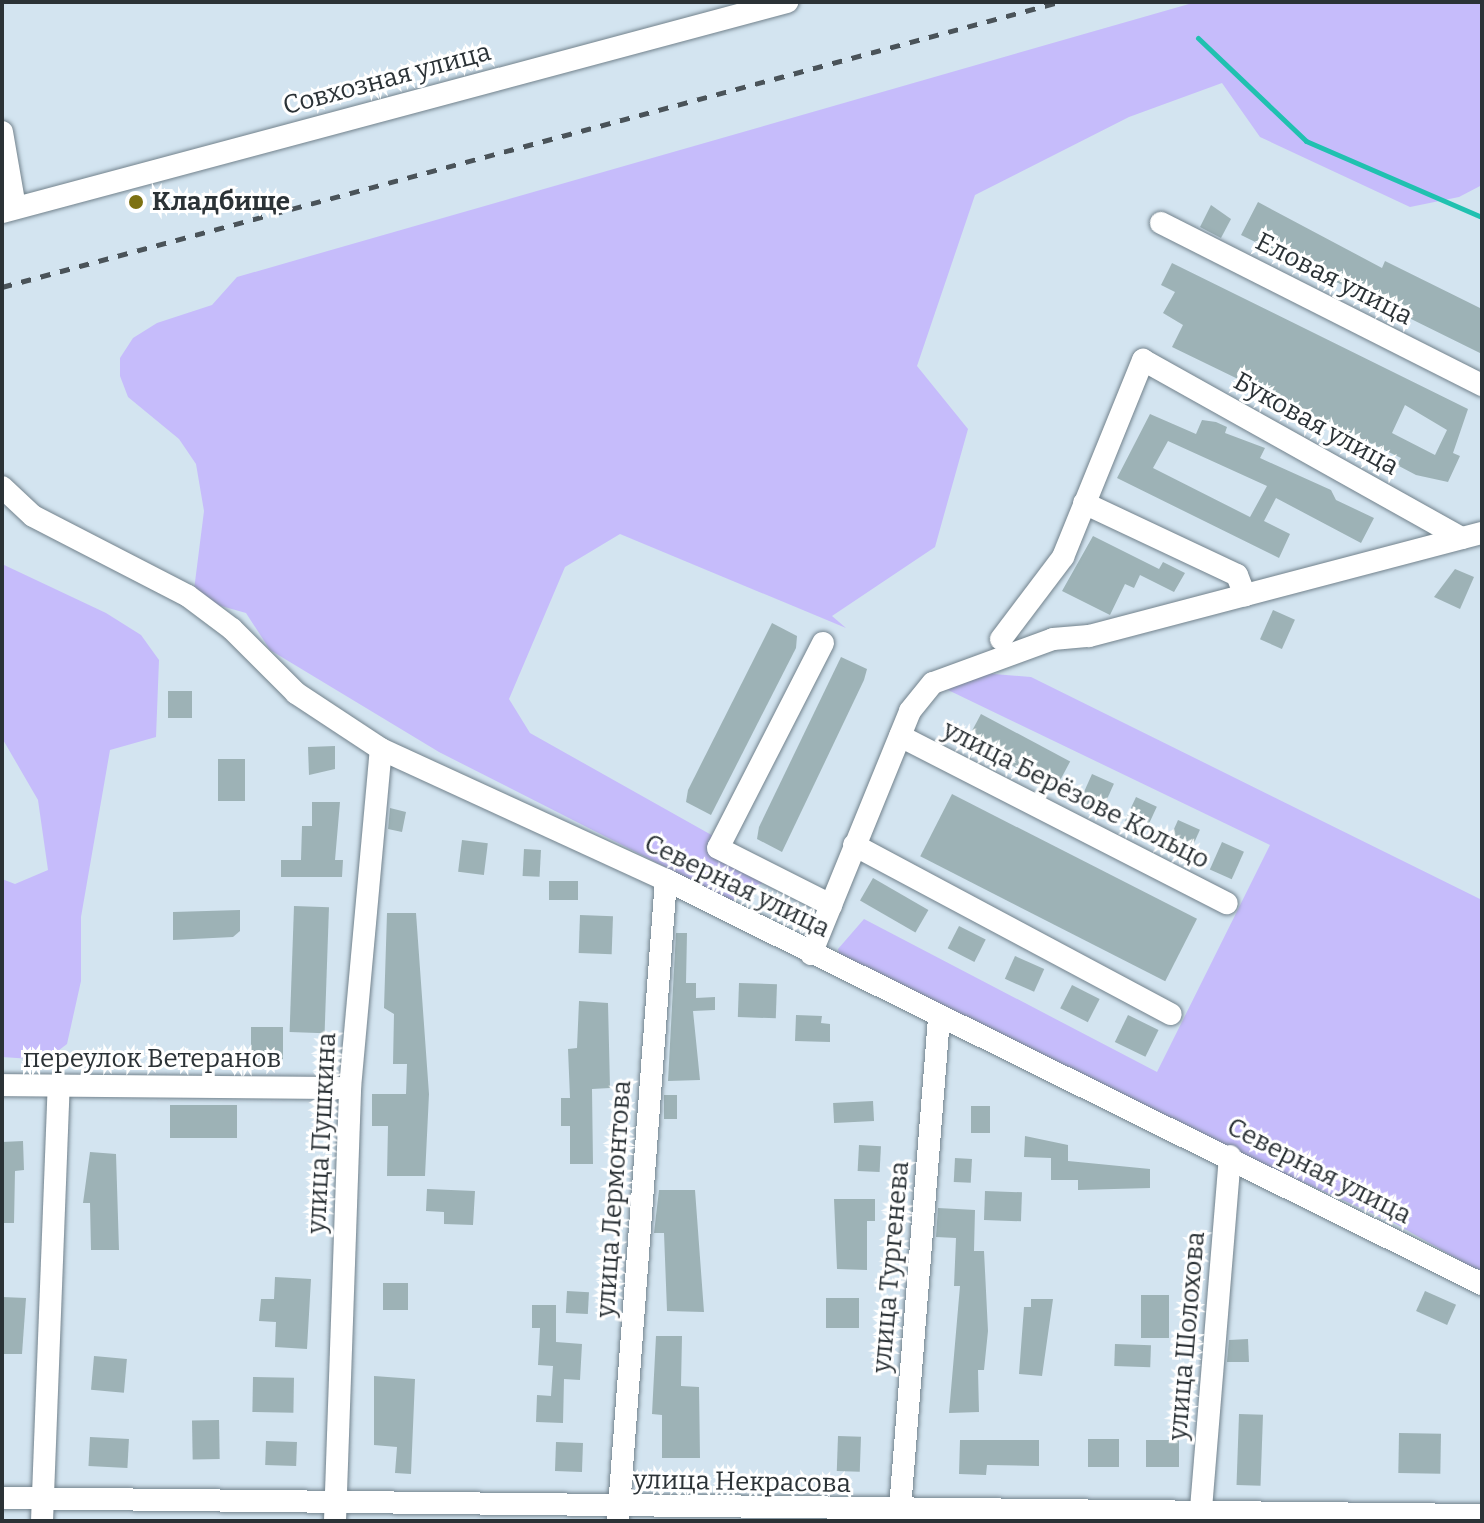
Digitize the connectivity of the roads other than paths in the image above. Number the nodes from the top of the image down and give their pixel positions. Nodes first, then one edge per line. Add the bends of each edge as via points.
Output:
1 (787, 2) edge
2 (2, 132) edge
3 (8, 209) edge
4 (1161, 223) dead end
5 (1482, 385) edge
6 (2, 487) edge
7 (1084, 503) junction
8 (1472, 536) edge
9 (1245, 596) junction
10 (1001, 639) dead end
11 (823, 643) dead end
12 (900, 736) junction
13 (381, 749) junction
14 (854, 845) junction
15 (666, 880) junction
16 (1227, 903) dead end
17 (831, 905) junction
18 (811, 954) junction
19 (1171, 1014) dead end
20 (939, 1018) junction
21 (2, 1085) edge
22 (59, 1086) junction
23 (350, 1088) junction
24 (1230, 1156) junction
25 (1482, 1284) edge
26 (2, 1498) edge
27 (42, 1510) edge
28 (335, 1512) edge
29 (618, 1514) edge
30 (899, 1517) edge
31 (1200, 1517) edge
32 (1482, 1519) edge

1 - 3 street, Совхозная улица
2 - 3 street
4 - 5 street, Еловая улица
6 - 13 street, Северная улица via 33,516 188,596 232,629 296,693
7 - 8 street, Буковая улица via 1143,360
7 - 9 street via 1237,575
7 - 10 street via 1063,557
8 - 9 street
9 - 12 street via 1089,636 1053,639 951,672 921,692
11 - 17 street via 718,848
12 - 14 street
12 - 16 street, улица Берёзове Кольцо
13 - 15 street, Северная улица
13 - 23 street, улица Пушкина
14 - 17 street
14 - 19 street
15 - 18 street, Северная улица
15 - 29 street, улица Лермонтова
17 - 18 street
18 - 20 street, Северная улица
20 - 24 street, Северная улица
20 - 30 street, улица Тургенева
21 - 22 street, переулок Ветеранов
22 - 23 street, переулок Ветеранов
22 - 27 street
23 - 28 street, улица Пушкина
24 - 25 street, Северная улица
24 - 31 street, улица Шолохова
26 - 27 street, улица Некрасова
27 - 28 street, улица Некрасова
28 - 29 street, улица Некрасова
29 - 30 street, улица Некрасова
30 - 31 street, улица Некрасова
31 - 32 street, улица Некрасова

